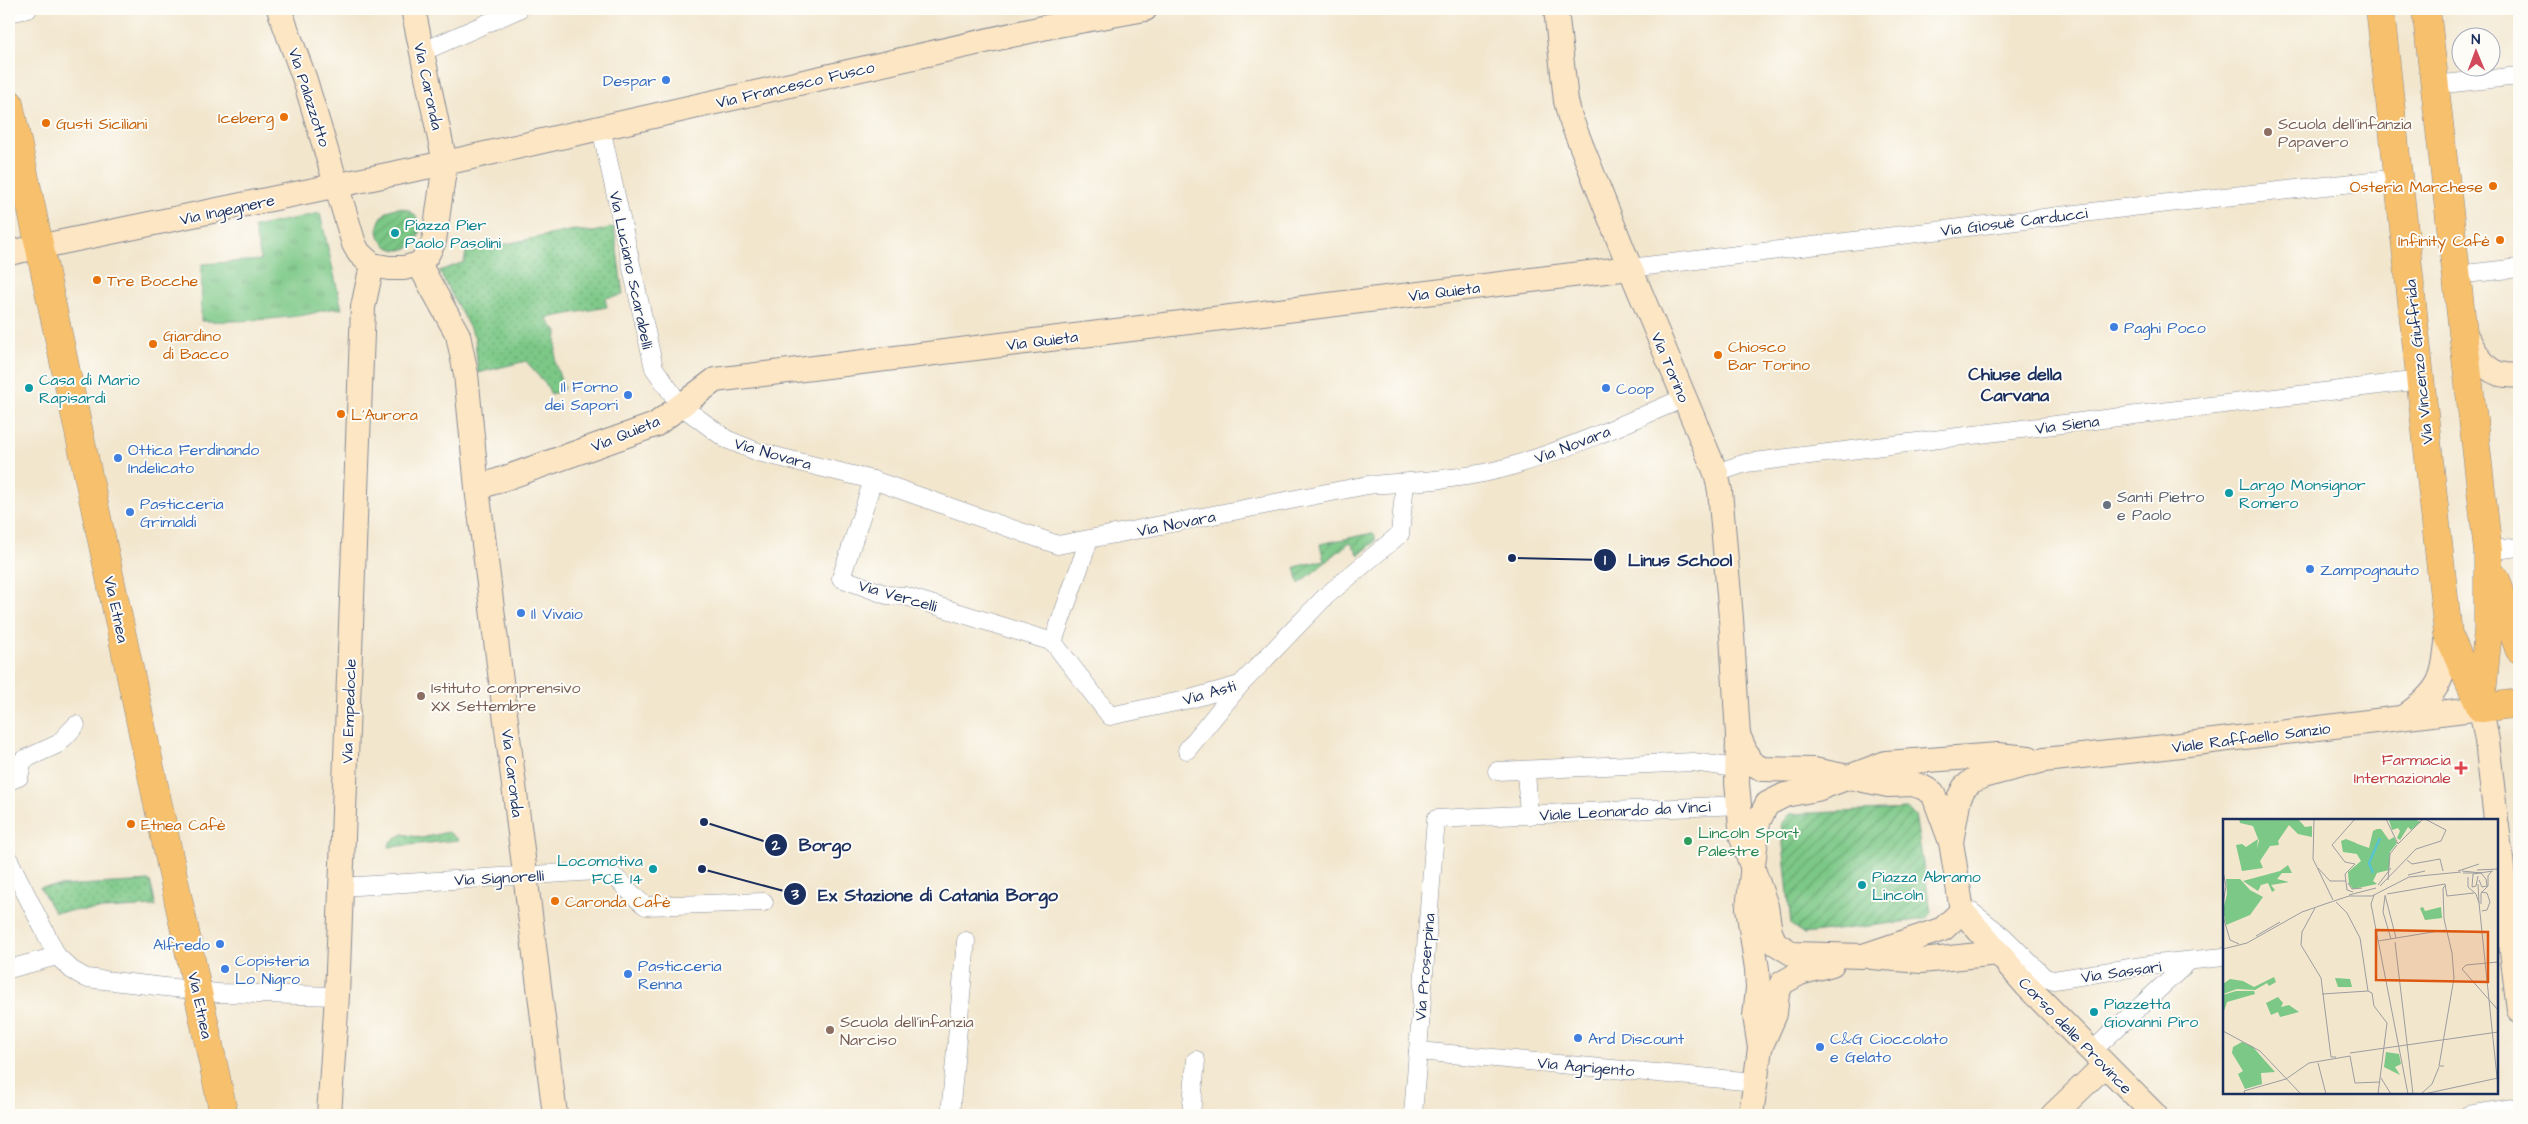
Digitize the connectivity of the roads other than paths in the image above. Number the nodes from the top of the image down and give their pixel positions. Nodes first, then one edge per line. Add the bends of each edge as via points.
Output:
1 (28, 9) edge
2 (279, 9) edge
3 (413, 9) edge
4 (519, 9) edge
5 (1144, 9) edge
6 (1556, 9) edge
7 (2380, 9) edge
8 (2426, 9) edge
9 (9, 13) edge
10 (422, 52) junction
11 (2519, 76) edge
12 (2434, 85) junction
13 (9, 103) edge
14 (601, 128) junction
15 (445, 163) junction
16 (2398, 178) junction
17 (338, 186) junction
18 (40, 247) junction
19 (9, 253) edge
20 (419, 264) junction
21 (372, 265) junction
22 (1630, 268) junction
23 (2519, 268) edge
24 (2456, 275) junction
25 (2462, 330) junction
26 (2519, 375) edge
27 (2420, 380) junction
28 (1684, 398) junction
29 (680, 405) junction
30 (1716, 473) junction
31 (873, 480) junction
32 (1406, 483) junction
33 (477, 488) junction
34 (1089, 540) junction
35 (2519, 548) edge
36 (2488, 552) junction
37 (2448, 634) junction
38 (1053, 642) junction
39 (2519, 649) edge
40 (1240, 685) junction
41 (2519, 703) edge
42 (2480, 708) junction
43 (2404, 718) junction
44 (76, 725) dead end
45 (1186, 750) dead end
46 (2044, 760) junction
47 (1743, 765) junction
48 (1497, 771) dead end
49 (1526, 771) junction
50 (1853, 776) junction
51 (9, 781) edge
52 (1730, 805) junction
53 (1529, 815) junction
54 (1436, 819) joint
55 (2496, 819) edge
56 (2498, 834) edge
57 (1951, 842) junction
58 (9, 860) edge
59 (1753, 873) junction
60 (525, 875) junction
61 (341, 886) junction
62 (764, 902) dead end
63 (1962, 908) junction
64 (2508, 914) edge
65 (966, 941) dead end
66 (1998, 953) junction
67 (57, 956) junction
68 (1863, 956) junction
69 (2223, 957) edge
70 (2188, 962) junction
71 (9, 970) edge
72 (198, 989) junction
73 (337, 996) junction
74 (2519, 1010) edge
75 (1760, 1048) junction
76 (1418, 1051) junction
77 (2098, 1058) junction
78 (1196, 1060) dead end
79 (1755, 1082) junction
80 (2519, 1107) edge
81 (224, 1115) edge
82 (330, 1115) edge
83 (555, 1115) edge
84 (950, 1115) edge
85 (1191, 1115) edge
86 (1412, 1115) edge
87 (1751, 1115) edge
88 (2053, 1115) edge
89 (2155, 1115) edge
90 (2468, 1115) edge

1 - 9 street
2 - 17 main road, Via Palazzotto
3 - 10 main road, Via Caronda
4 - 10 street
5 - 14 main road, Via Francesco Fusco via 1038,29
6 - 22 main road, Via Torino via 1570,117
7 - 16 main road, Via Vincenzo Giuffrida
8 - 12 main road, Via Vincenzo Giuffrida
10 - 15 main road, Via Caronda
11 - 12 street
12 - 24 main road, Via Vincenzo Giuffrida
13 - 18 main road, Via Etnea
14 - 15 main road, Via Francesco Fusco
14 - 29 street, Via Luciano Scarabelli via 654,368
15 - 17 main road, Via Ingegnere
15 - 20 main road, Via Caronda via 434,241
16 - 22 street, Via Giosuè Carducci
16 - 27 main road, Via Vincenzo Giuffrida
17 - 18 main road, Via Ingegnere
17 - 21 main road, Via Palazzotto via 354,244
18 - 19 main road, Via Ingegnere
18 - 72 main road, Via Etnea
20 - 21 main road via 404,268
20 - 33 main road, Via Caronda via 458,335 466,374
21 - 61 main road, Via Empedocle via 363,307
22 - 28 main road, Via Torino
22 - 29 main road, Via Quieta via 715,380
23 - 24 street
24 - 25 main road, Via Vincenzo Giuffrida
25 - 26 main road via 2484,365 2493,373
25 - 36 main road, Via Vincenzo Giuffrida
27 - 30 street, Via Siena via 1746,463
27 - 37 main road, Via Vincenzo Giuffrida
28 - 30 main road, Via Torino
28 - 32 street, Via Novara via 1513,466
29 - 31 street, Via Novara via 726,439 758,452
29 - 33 main road, Via Quieta via 655,425
30 - 47 main road, Via Torino
31 - 34 street, Via Novara via 1058,545
31 - 38 street, Via Vercelli via 841,578 887,595 905,596
32 - 34 street, Via Novara via 1368,485
32 - 40 street, Via Asti via 1400,534 1326,596
33 - 60 main road, Via Caronda
34 - 38 street
35 - 36 street
36 - 39 main road
36 - 42 main road, Via Vincenzo Giuffrida via 2488,630
37 - 42 main road, Via Vincenzo Giuffrida
37 - 43 main road via 2444,672 2429,699
38 - 40 street, Via Asti via 1110,716
40 - 45 street
41 - 42 main road, Viale Raffaello Sanzio
42 - 43 main road, Viale Raffaello Sanzio
42 - 55 main road, Via Vincenzo Giuffrida
43 - 46 main road, Viale Raffaello Sanzio
44 - 51 street via 58,744 23,760 19,777
46 - 50 main road via 1998,755 1886,763
46 - 57 main road, Viale Raffaello Sanzio via 1984,776 1964,788 1959,798
47 - 49 street via 1693,762
47 - 50 main road
47 - 52 main road, Via Torino
48 - 49 street
49 - 53 street, Viale Leonardo da Vinci
50 - 57 main road via 1888,785 1913,784 1933,793
50 - 59 main road via 1817,790 1785,795 1767,804 1758,822
52 - 53 street, Viale Leonardo da Vinci
52 - 59 main road, Via Torino
53 - 54 street, Viale Leonardo da Vinci
54 - 76 street, Via Proserpina
56 - 64 main road
57 - 63 main road
58 - 67 street
59 - 68 main road via 1766,906 1770,932 1775,943 1784,950 1801,956
59 - 75 main road via 1748,908 1757,969 1755,1016
60 - 61 street, Via Signorelli
60 - 62 street, Via Signorelli via 602,872 616,878 642,904 651,907
60 - 83 main road, Via Caronda
61 - 73 main road, Via Empedocle
63 - 66 main road, Corso delle Province
63 - 68 main road via 1943,929
63 - 70 street, Via Sassari via 2004,937 2045,978 2054,980
64 - 74 main road
65 - 84 street
66 - 68 main road via 1921,961
66 - 77 main road, Corso delle Province
67 - 71 street
67 - 72 street via 86,978
68 - 75 main road via 1800,973 1782,983 1775,1014
69 - 70 street, Via Sassari
70 - 77 street, Via Sassari
72 - 73 street via 218,993
72 - 81 main road, Via Etnea
73 - 82 main road, Via Empedocle
75 - 79 main road
76 - 79 street, Via Agrigento
76 - 86 street, Via Proserpina
77 - 88 main road
77 - 89 main road, Corso delle Province
78 - 85 street
79 - 87 main road
80 - 90 street

